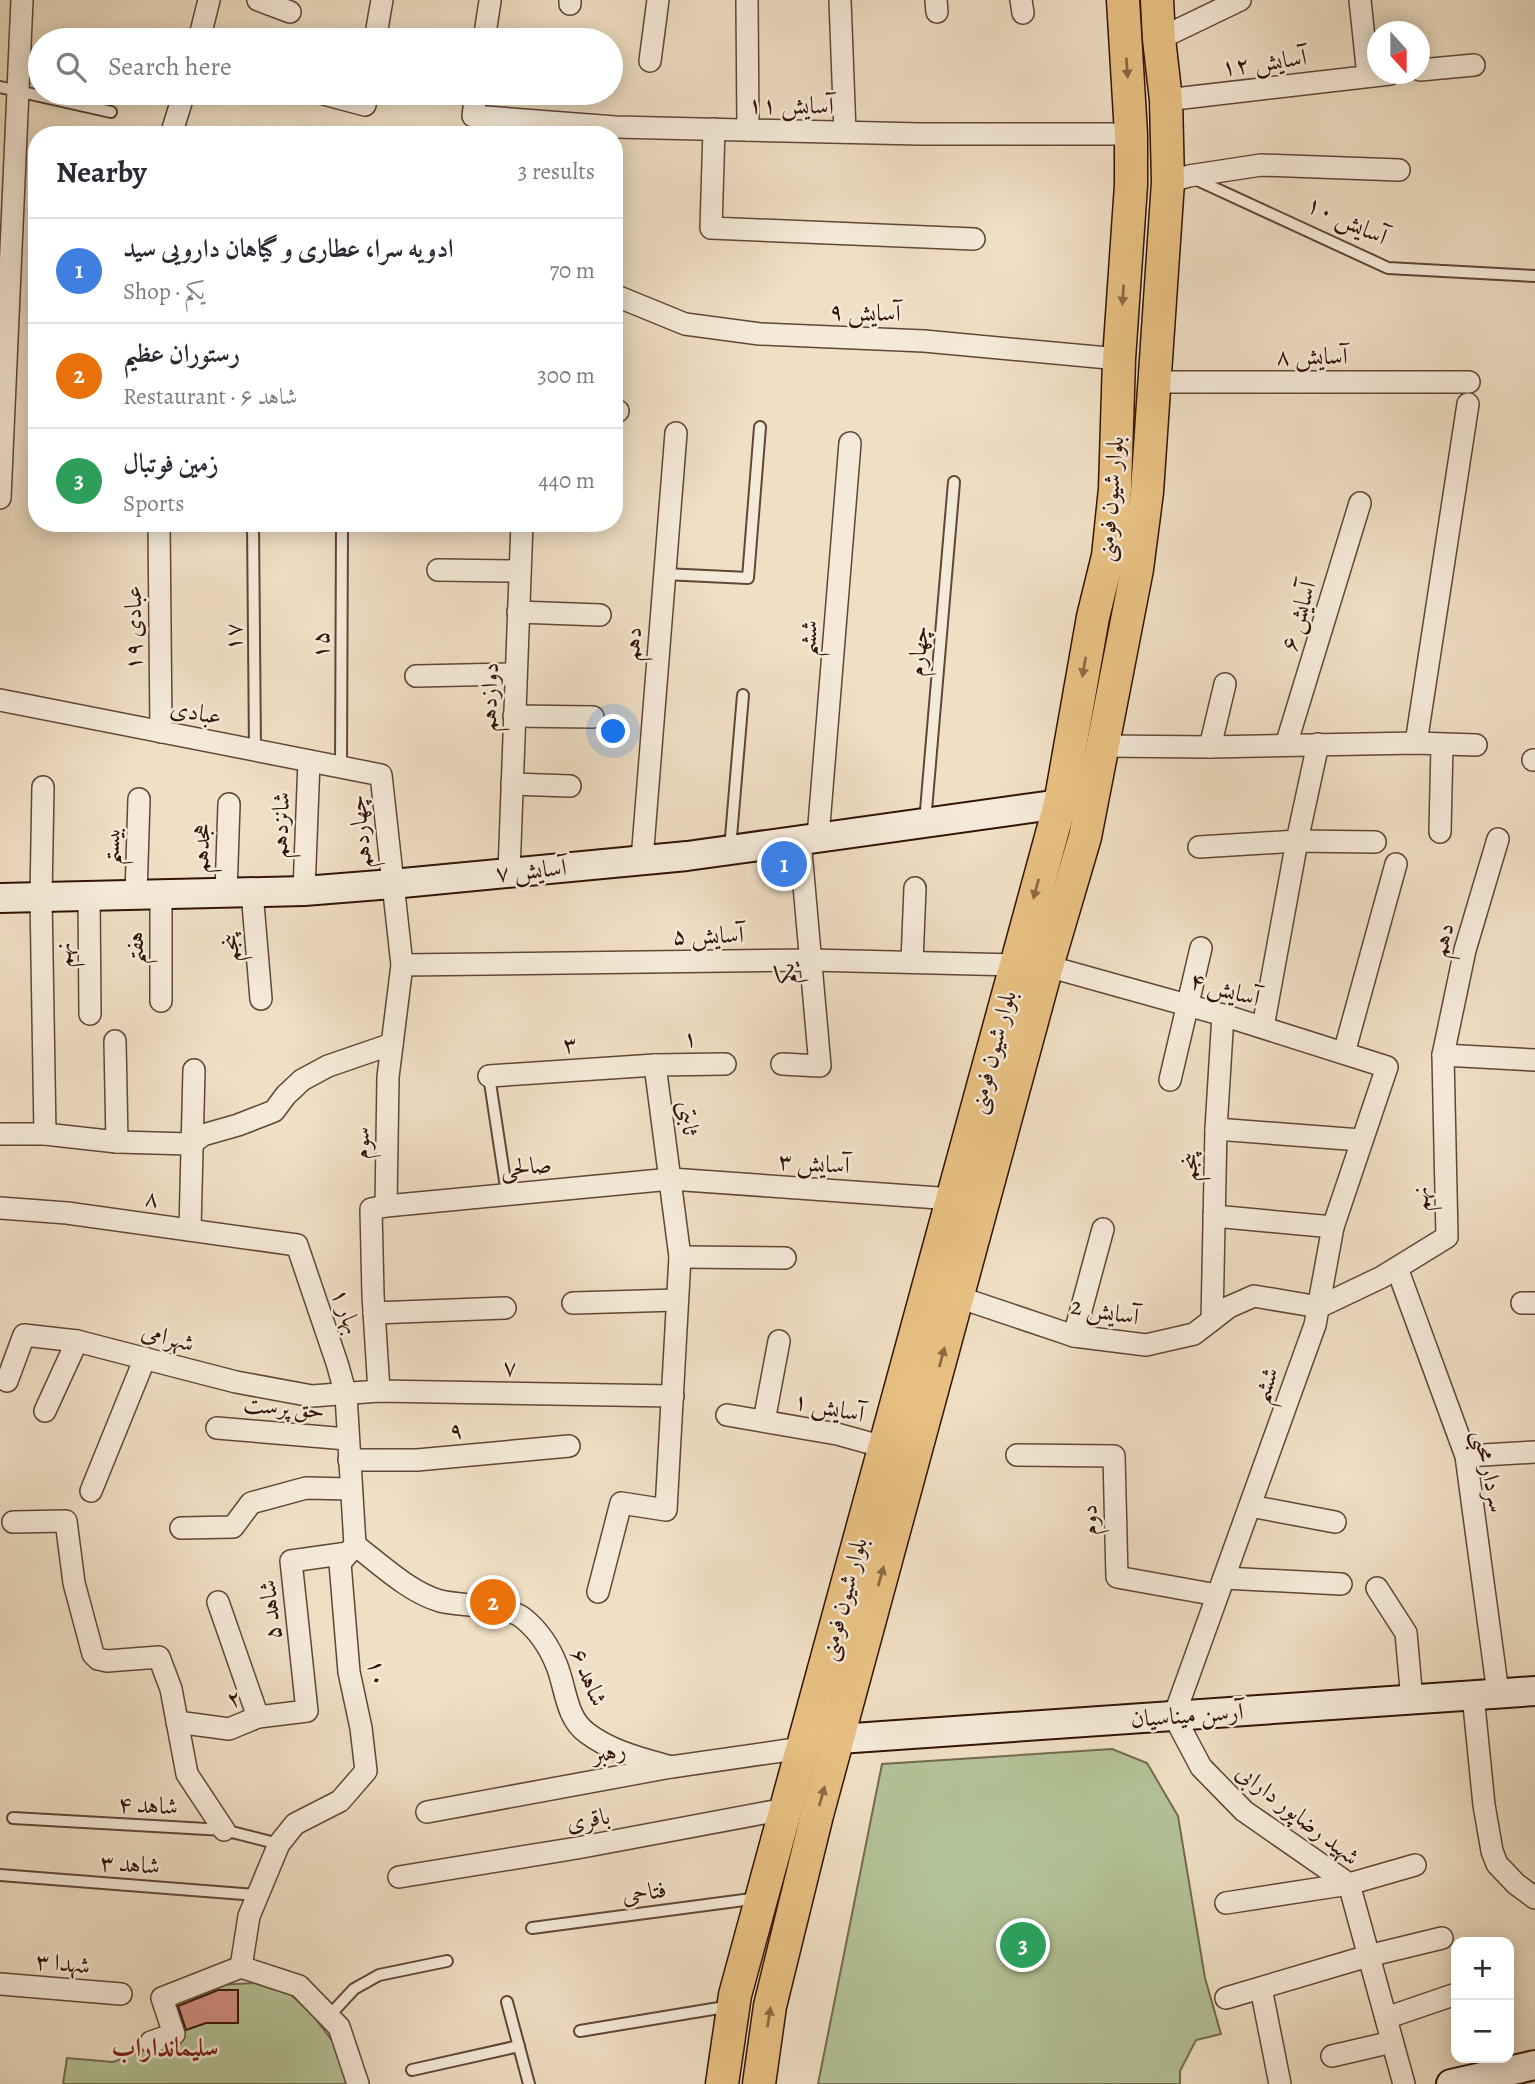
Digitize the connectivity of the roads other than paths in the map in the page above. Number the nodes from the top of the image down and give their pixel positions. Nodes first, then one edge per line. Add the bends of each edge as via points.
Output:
1 (22, 0) edge
2 (209, 0) edge
3 (258, 0) edge
4 (382, 0) edge
5 (658, 0) edge
6 (747, 0) edge
7 (840, 0) edge
8 (1123, 0) edge
9 (1157, 0) edge
10 (1240, 0) edge
11 (1360, 0) edge
12 (490, 1) edge
13 (290, 12) dead end
14 (202, 28) edge
15 (377, 28) edge
16 (486, 28) edge
17 (1159, 39) junction
18 (650, 61) dead end
19 (1474, 65) dead end
20 (1367, 66) edge
21 (1430, 70) edge
22 (1367, 76) edge
23 (9, 89) edge
24 (28, 93) edge
25 (1166, 100) junction
26 (80, 105) edge
27 (180, 105) edge
28 (475, 105) edge
29 (111, 112) dead end
30 (174, 126) edge
31 (602, 126) edge
32 (623, 127) edge
33 (714, 130) junction
34 (748, 130) junction
35 (845, 132) junction
36 (1131, 134) junction
37 (1399, 170) dead end
38 (1178, 179) junction
39 (974, 239) dead end
40 (1535, 276) edge
41 (623, 299) edge
42 (1119, 359) junction
43 (1156, 382) junction
44 (1469, 382) dead end
45 (1468, 404) dead end
46 (760, 427) dead end
47 (676, 433) dead end
48 (850, 443) dead end
49 (954, 482) dead end
50 (0, 498) edge
51 (1360, 503) dead end
52 (159, 532) edge
53 (253, 532) edge
54 (342, 532) edge
55 (522, 532) edge
56 (438, 570) dead end
57 (520, 571) junction
58 (664, 574) junction
59 (519, 612) junction
60 (600, 615) dead end
61 (1093, 617) junction
62 (1126, 626) junction
63 (516, 674) junction
64 (416, 676) dead end
65 (1225, 684) dead end
66 (743, 695) dead end
67 (0, 700) edge
68 (514, 716) junction
69 (593, 717) dead end
70 (161, 732) junction
71 (1416, 743) junction
72 (1318, 744) junction
73 (1286, 745) junction
74 (1476, 745) dead end
75 (1102, 746) junction
76 (1442, 746) junction
77 (1210, 747) junction
78 (255, 751) junction
79 (309, 761) junction
80 (341, 768) junction
81 (381, 775) joint
82 (512, 784) junction
83 (570, 786) dead end
84 (43, 787) dead end
85 (139, 799) dead end
86 (229, 804) dead end
87 (1060, 804) junction
88 (925, 822) junction
89 (1440, 832) dead end
90 (809, 839) junction
91 (1497, 839) dead end
92 (1297, 841) junction
93 (1375, 842) dead end
94 (1199, 847) dead end
95 (730, 849) junction
96 (642, 860) junction
97 (1396, 864) dead end
98 (509, 872) junction
99 (392, 884) junction
100 (915, 888) dead end
101 (304, 891) junction
102 (239, 892) junction
103 (149, 895) junction
104 (89, 896) junction
105 (41, 897) junction
106 (0, 898) edge
107 (1201, 948) dead end
108 (811, 960) junction
109 (912, 962) junction
110 (402, 965) junction
111 (1016, 965) junction
112 (1047, 966) junction
113 (261, 999) dead end
114 (161, 1001) dead end
115 (1187, 1005) junction
116 (90, 1014) dead end
117 (1223, 1015) junction
118 (1263, 1027) junction
119 (115, 1041) dead end
120 (392, 1044) junction
121 (1344, 1053) junction
122 (1443, 1055) junction
123 (1535, 1060) edge
124 (725, 1064) dead end
125 (782, 1064) dead end
126 (655, 1065) junction
127 (1387, 1067) joint
128 (194, 1070) dead end
129 (489, 1076) joint
130 (1170, 1080) dead end
131 (1216, 1129) junction
132 (45, 1133) junction
133 (0, 1134) edge
134 (1361, 1140) junction
135 (117, 1142) junction
136 (191, 1144) junction
137 (671, 1179) junction
138 (507, 1194) junction
139 (953, 1199) junction
140 (386, 1206) junction
141 (0, 1208) edge
142 (1214, 1216) junction
143 (1333, 1227) junction
144 (190, 1229) junction
145 (1103, 1229) dead end
146 (296, 1245) joint
147 (680, 1257) junction
148 (785, 1258) dead end
149 (1397, 1268) junction
150 (958, 1297) junction
151 (677, 1300) junction
152 (573, 1303) dead end
153 (1319, 1307) junction
154 (505, 1308) dead end
155 (374, 1313) junction
156 (1212, 1320) junction
157 (1074, 1336) junction
158 (77, 1341) junction
159 (779, 1341) dead end
160 (145, 1358) junction
161 (8, 1381) dead end
162 (379, 1391) junction
163 (346, 1395) junction
164 (673, 1396) junction
165 (46, 1411) dead end
166 (727, 1415) dead end
167 (764, 1421) junction
168 (217, 1428) dead end
169 (569, 1446) dead end
170 (884, 1447) junction
171 (348, 1449) junction
172 (1535, 1452) edge
173 (1017, 1455) dead end
174 (1465, 1456) junction
175 (351, 1489) junction
176 (92, 1491) dead end
177 (1250, 1506) junction
178 (13, 1522) dead end
179 (1335, 1522) dead end
180 (181, 1528) dead end
181 (351, 1549) junction
182 (1340, 1584) dead end
183 (1221, 1587) junction
184 (1377, 1588) dead end
185 (598, 1592) dead end
186 (218, 1602) dead end
187 (1535, 1691) edge
188 (1486, 1694) junction
189 (1412, 1700) junction
190 (307, 1711) joint
191 (1174, 1716) junction
192 (258, 1717) junction
193 (177, 1722) junction
194 (839, 1738) junction
195 (802, 1748) junction
196 (671, 1767) junction
197 (785, 1809) junction
198 (427, 1812) dead end
199 (13, 1818) dead end
200 (223, 1830) junction
201 (279, 1844) junction
202 (1415, 1865) dead end
203 (0, 1875) edge
204 (399, 1877) dead end
205 (1349, 1884) junction
206 (257, 1895) junction
207 (761, 1897) junction
208 (1535, 1898) edge
209 (1226, 1903) dead end
210 (532, 1928) dead end
211 (1443, 1938) dead end
212 (1368, 1956) junction
213 (447, 1961) dead end
214 (241, 1967) junction
215 (0, 1984) edge
216 (1261, 1988) junction
217 (121, 1994) dead end
218 (1451, 1996) edge
219 (1226, 1998) dead end
220 (507, 2002) dead end
221 (733, 2005) junction
222 (328, 2017) junction
223 (1386, 2018) junction
224 (580, 2031) dead end
225 (151, 2042) dead end
226 (1392, 2042) junction
227 (519, 2046) junction
228 (1332, 2056) dead end
229 (1535, 2065) edge
230 (412, 2070) dead end
231 (358, 2084) edge
232 (529, 2084) edge
233 (722, 2084) edge
234 (758, 2084) edge
235 (1280, 2084) edge
236 (1404, 2084) edge
237 (1451, 2084) edge

1 - 23 street
2 - 14 street
3 - 13 street
4 - 15 street
5 - 18 street
6 - 34 street
7 - 35 street
8 -> 36 main road, بلوار شیون فومنی
9 - 17 main road, بلوار شیون فومنی
10 - 17 street
11 - 20 street
12 - 16 street
17 - 25 main road, بلوار شیون فومنی
19 - 21 street
22 - 25 street, آسایش ۱۲
23 - 24 lane
23 - 50 street
25 - 38 main road, بلوار شیون فومنی
26 - 29 lane
27 - 30 street
28 - 31 street, آسایش ۱۱ via 473,116
32 - 33 street, آسایش ۱۱
33 - 34 street, آسایش ۱۱
33 - 39 street via 710,228
34 - 35 street, آسایش ۱۱
35 - 36 street, آسایش ۱۱
36 -> 42 main road, بلوار شیون فومنی
37 - 38 street, آسایش ‍۱۰ via 1261,165
38 - 40 lane, آسایش ‍۱۰ via 1388,268
38 - 43 main road, بلوار شیون فومنی
41 - 42 street, آسایش ۹ via 685,324 760,334 924,341
42 - 61 main road, بلوار شیون فومنی via 1115,489 1108,556
43 - 44 street, آسایش ۸
43 - 62 main road, بلوار شیون فومنی via 1147,492
45 - 71 street
46 - 58 lane via 748,578
47 - 58 street, دهم
48 - 90 street, ششم
49 - 88 lane, چهارم
51 - 73 street, آسایش ۶
52 - 70 street, عبادی ۱۹
53 - 78 lane, ۱۷
54 - 80 lane, ۱۵
55 - 57 street, دوازدهم
56 - 57 street
57 - 59 street, دوازدهم
58 - 96 street, دهم
59 - 60 street
59 - 63 street, دوازدهم
61 - 62 main road
61 -> 87 main road, بلوار شیون فومنی
62 - 75 main road, بلوار شیون فومنی
63 - 64 street
63 - 68 street, دوازدهم
65 - 77 street
66 - 95 lane
67 - 70 street, عبادی
68 - 69 street
68 - 82 street, دوازدهم
70 - 78 street, عبادی
71 - 72 street
71 - 76 street
72 - 73 street
72 - 92 street
73 - 77 street
74 - 76 street
75 - 77 street
75 - 112 main road, بلوار شیون فومنی via 1085,836
76 - 89 street
78 - 79 street, عبادی
79 - 80 street, عبادی
79 - 101 street, شانزدهم
80 - 81 street, عبادی
81 - 99 street, چهاردهم
82 - 83 street
82 - 98 street, دوازدهم
84 - 105 street
85 - 103 street, بیستم
86 - 102 street, هجدهم
87 - 88 street, آسایش ۷
87 -> 111 main road, بلوار شیون فومنی
88 - 90 street, آسایش ۷
90 - 95 street, آسایش ۷
90 - 108 street, یکم
91 - 122 street, دهم via 1465,950
92 - 93 street
92 - 94 street
92 - 118 street
95 - 96 street, آسایش ۷
96 - 98 street, آسایش ۷
97 - 121 street
98 - 99 street, آسایش ۷
99 - 101 street, آسایش ۷
99 - 110 street, سوم
100 - 109 street
101 - 102 street, آسایش ۷
102 - 103 street, آسایش ۷
102 - 113 street, پنجم
103 - 104 street, آسایش ۷
103 - 114 street, هفتم
104 - 105 street, آسایش ۷
104 - 116 street, نهم
105 - 106 street, آسایش ۷
105 - 132 street
107 - 115 street
108 - 109 street, آسایش ۵
108 - 110 street, آسایش ۵
108 - 125 street, یکم via 820,1066
109 - 111 street, آسایش ۵
110 - 120 street, سوم
111 - 139 main road, بلوار شیون فومنی
112 - 115 street, آسایش ۴
112 - 150 main road, بلوار شیون فومنی
115 - 117 street, آسایش ۴
115 - 130 street
117 - 118 street, آسایش ۴
117 - 131 street, پنجم
118 - 121 street, آسایش ۴
119 - 135 street
120 - 136 street via 328,1066 302,1080 274,1111 203,1135
120 - 140 street, سوم
121 - 127 street, آسایش ۴
122 - 123 street
122 - 149 street, نهم via 1447,1237
124 - 126 street, ۱
126 - 129 street, ۳
126 - 137 street, ثابتی
127 - 134 street, ششم
128 - 136 street
129 - 138 lane
131 - 134 street
131 - 142 street, پنجم
132 - 133 street
132 - 135 street
134 - 143 street, ششم
135 - 136 street
136 - 144 street
137 - 138 street, صالحی
137 - 139 street, آسایش ۳
137 - 147 street
138 - 140 street, صالحی
139 - 170 main road, بلوار شیون فومنی
140 - 155 street via 371,1209
141 - 144 street, ۸
142 - 143 street
142 - 156 street, پنجم
143 - 153 street, ششم
144 - 146 street, ۸
145 - 157 street
146 - 163 street, بهار ۱
147 - 148 street
147 - 151 street
149 - 153 street, نهم
149 - 174 street, سردار محبی
150 - 157 street, آسایش 2
194 -> 150 main road, بلوار شیون فومنی
151 - 152 street
151 - 164 street
153 - 156 street, آسایش 2 via 1254,1296
153 - 177 street, ششم
154 - 155 street
155 - 162 street
156 - 157 street, آسایش 2 via 1195,1334 1146,1345
158 - 160 street, شهرامی
158 - 161 street, شهرامی via 24,1335
158 - 165 street
159 - 167 street, آسایش ۱
160 - 163 street, شهرامی via 287,1392
160 - 176 street
162 - 163 street, ۷
162 - 164 street, ۷
163 - 171 street, ۱۰
164 - 185 street via 666,1510 621,1503
166 - 167 street, آسایش ۱
167 - 170 street, آسایش ۱
168 - 171 street, حق پرست
169 - 171 street, ۹ via 417,1460
170 - 195 main road, بلوار شیون فومنی
171 - 175 street, ۱۰
172 - 174 street
173 - 183 street, دوم via 1114,1456 1117,1577
174 - 188 street, سردار محبی
175 - 180 street via 306,1488 251,1503 233,1527
175 - 181 street, ۱۰
177 - 179 street
177 - 183 street, ششم
178 - 193 street via 66,1521 74,1583 93,1654 107,1661 159,1657
181 - 190 street, شاهد ۵ via 291,1561
181 - 196 street, شاهد ۶ via 440,1601 522,1617 547,1644 568,1706 585,1732 622,1753
181 - 201 street, ۱۰ via 340,1563 349,1672 366,1771 340,1801 295,1824
182 - 183 street
183 - 191 street, ششم
184 - 189 street via 1406,1633
186 - 192 street
187 - 188 street, آرسن میناسیان
188 - 189 street, آرسن میناسیان
188 - 208 street, سردار محبی via 1484,1805 1492,1850 1497,1864
189 - 191 street, آرسن میناسیان
190 - 192 street, ۲
191 - 194 street, آرسن میناسیان
191 - 205 street, شهید رضاپور دارابی via 1201,1767 1244,1811
192 - 193 street, ۲ via 229,1729
193 - 200 street via 187,1774
234 -> 194 main road, بلوار شیون فومنی via 773,1993
195 - 196 street, رهبر
195 - 197 main road, بلوار شیون فومنی
196 - 198 street, رهبر
197 - 204 street, باقری
197 - 207 main road, بلوار شیون فومنی
199 - 200 lane, شاهد ۴
200 - 201 lane, شاهد ۴
201 - 206 street, ۱۰
202 - 205 street
203 - 206 lane, شاهد ۳
205 - 209 street
205 - 212 street, شهید رضاپور دارابی
206 - 214 street, ۱۰
207 - 210 lane, فتاحی
207 - 221 main road, بلوار شیون فومنی
211 - 212 street
212 - 216 street
212 - 223 street, شهید رضاپور دارابی
213 - 222 lane via 379,1975 354,1989
214 - 222 street via 299,1986
214 - 225 street via 162,1998 174,2034
215 - 217 street, شهدا ۳
216 - 219 street
216 - 235 street
218 - 223 street
220 - 227 lane
221 - 224 lane
221 - 233 main road, بلوار شیون فومنی
222 - 231 street via 339,2028
223 - 226 street, شهید رضاپور دارابی
226 - 228 street
226 - 236 street, شهید رضاپور دارابی
227 - 230 lane
227 - 232 lane
229 - 237 street

